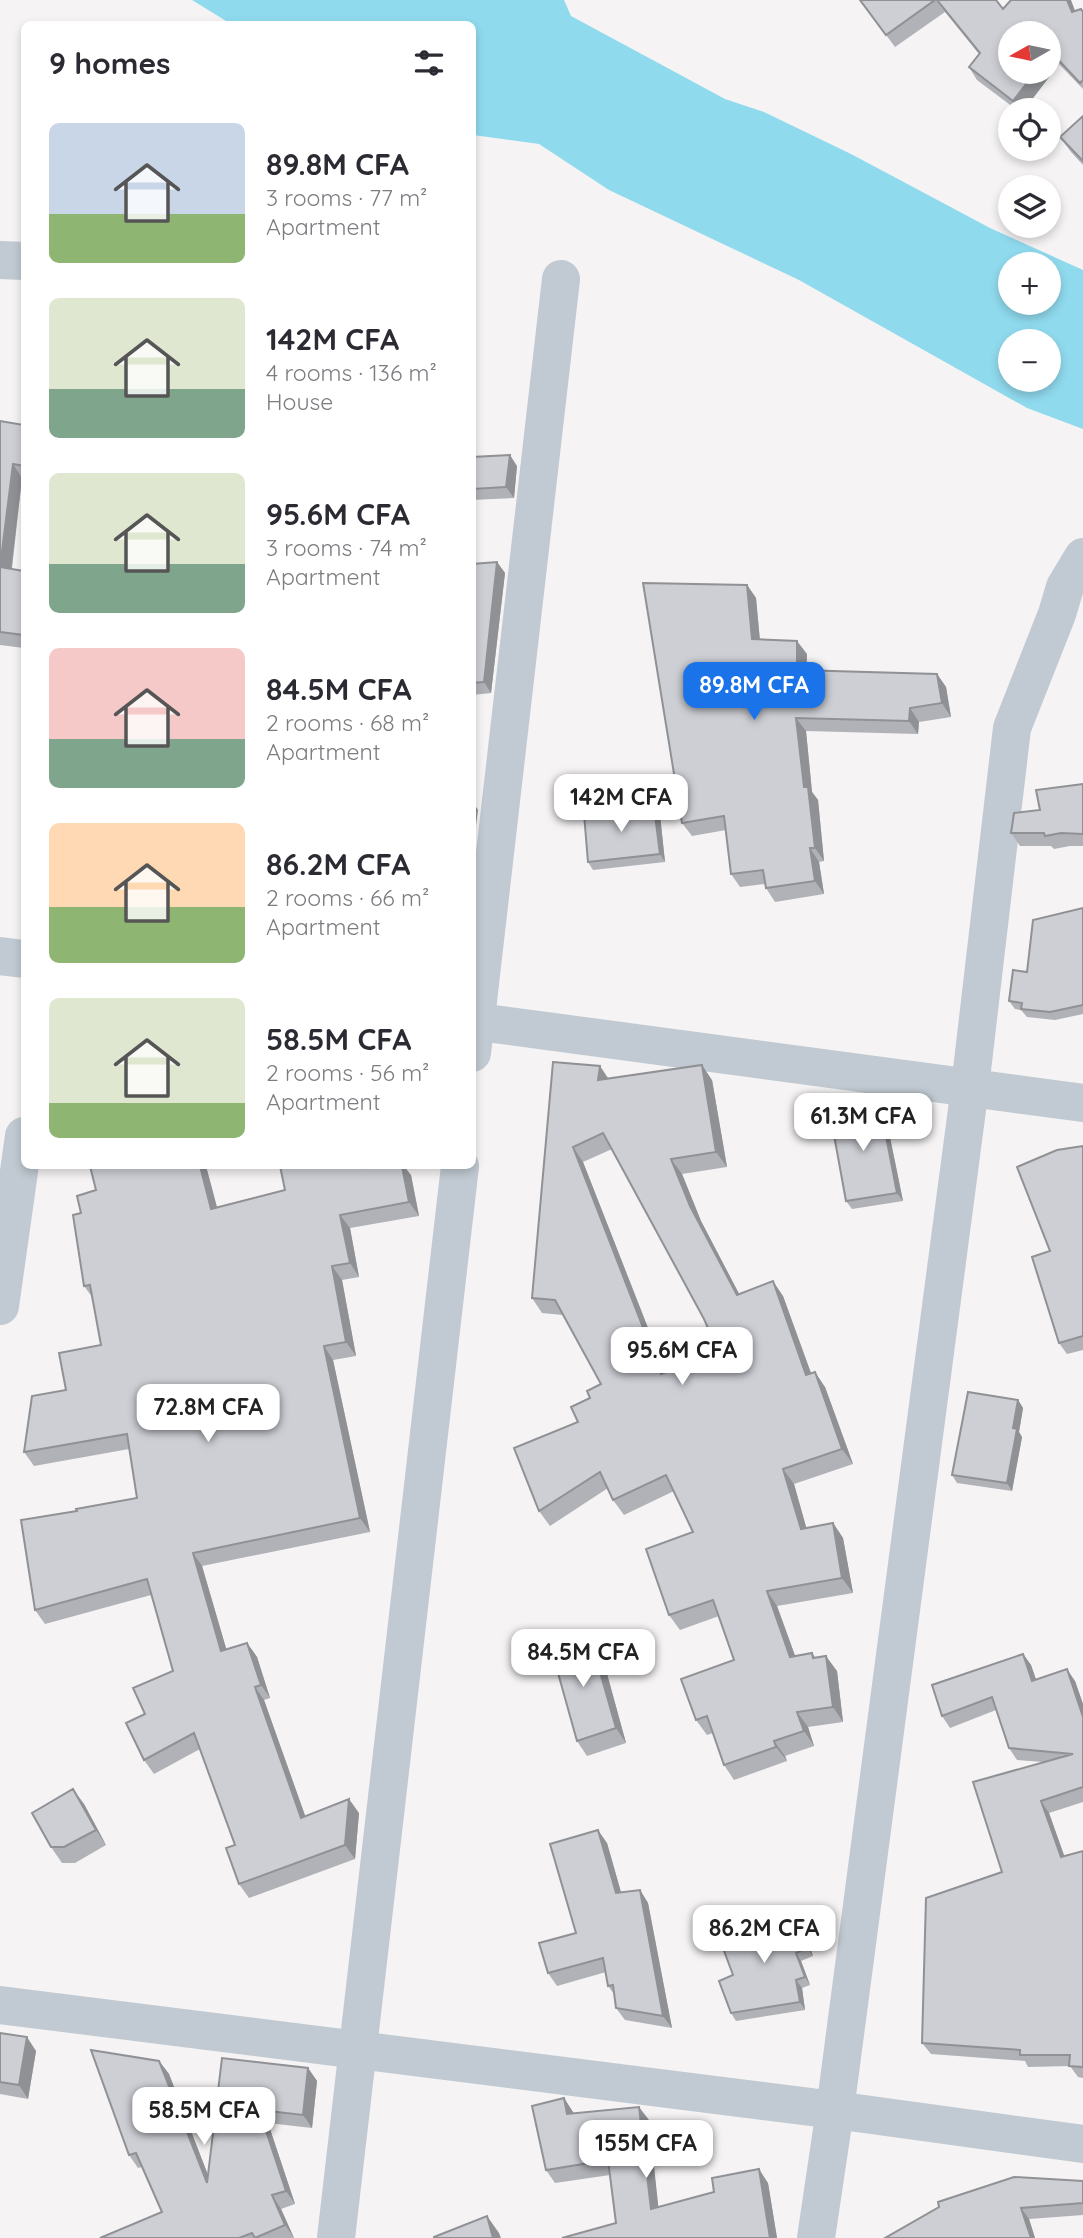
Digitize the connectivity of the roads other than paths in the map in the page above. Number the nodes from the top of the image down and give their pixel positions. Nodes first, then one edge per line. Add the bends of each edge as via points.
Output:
1 (0, 260) edge
2 (21, 261) edge
3 (561, 279) dead end
4 (1083, 557) edge
5 (0, 956) edge
6 (21, 959) edge
7 (476, 1015) edge
8 (476, 1032) edge
9 (970, 1087) junction
10 (1083, 1102) edge
11 (21, 1157) edge
12 (460, 1169) edge
13 (0, 1306) edge
14 (0, 2005) edge
15 (358, 2050) junction
16 (835, 2110) junction
17 (1083, 2144) edge
18 (337, 2238) edge
19 (816, 2238) edge

1 - 2 street
3 - 7 street
4 - 9 street via 1065,587 1013,729
5 - 6 street
8 - 9 street
9 - 10 street
9 - 16 street
11 - 13 street
12 - 15 street
14 - 15 street
15 - 16 street
15 - 18 street
16 - 17 street
16 - 19 street

